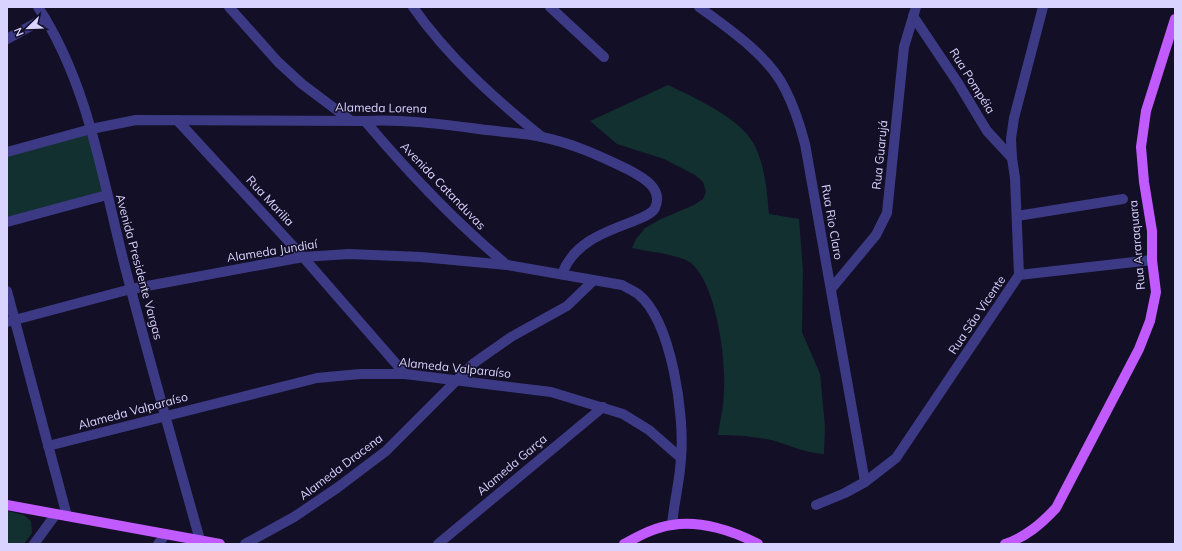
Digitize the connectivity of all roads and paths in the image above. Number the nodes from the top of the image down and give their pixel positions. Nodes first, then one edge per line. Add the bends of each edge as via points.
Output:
1 (38, 7) edge
2 (229, 7) edge
3 (413, 7) edge
4 (550, 7) edge
5 (699, 7) edge
6 (1042, 7) edge
7 (915, 11) edge
8 (45, 18) junction
9 (1175, 18) edge
10 (7, 39) edge
11 (604, 57) dead end
12 (177, 120) junction
13 (350, 120) junction
14 (365, 121) junction
15 (91, 129) junction
16 (542, 137) junction
17 (7, 152) edge
18 (1012, 158) junction
19 (107, 195) junction
20 (1123, 199) dead end
21 (1017, 216) junction
22 (7, 222) edge
23 (303, 256) junction
24 (1152, 260) junction
25 (507, 265) junction
26 (562, 274) junction
27 (1019, 275) junction
28 (593, 281) junction
29 (131, 289) junction
30 (831, 289) junction
31 (7, 291) edge
32 (11, 321) edge
33 (405, 374) junction
34 (456, 380) junction
35 (603, 407) junction
36 (165, 416) junction
37 (48, 446) junction
38 (681, 458) junction
39 (865, 482) junction
40 (7, 505) edge
41 (816, 505) dead end
42 (56, 514) junction
43 (67, 516) junction
44 (672, 524) junction
45 (166, 534) junction
46 (200, 540) junction
47 (34, 544) edge
48 (158, 544) edge
49 (220, 544) edge
50 (245, 544) edge
51 (438, 544) edge
52 (624, 544) edge
53 (758, 544) edge
54 (1005, 544) edge

1 - 8 street, Avenida Presidente Vargas
2 - 13 street via 278,62 302,84
3 - 16 street via 447,50 505,107
4 - 11 street
5 - 30 street, Rua Rio Claro via 765,61 784,87 797,115 805,144
6 - 18 street, Rua São Vicente via 1014,118
7 - 18 street, Rua Pompéia via 988,130
7 - 30 street, Rua Guarujá via 904,47 887,213 876,235
8 - 10 street
8 - 15 street, Avenida Presidente Vargas via 62,48 82,97
9 - 24 main road, Rua Araraquara via 1146,111 1141,147 1152,231
12 - 13 street, Alameda Lorena
12 - 15 street, Alameda Lorena via 136,120
12 - 23 street, Rua Marilia
13 - 14 street, Alameda Lorena
14 - 16 street, Alameda Lorena via 430,122
14 - 25 street, Avenida Catanduvas via 402,166 456,220
15 - 17 street, Alameda Lorena
15 - 19 street, Avenida Presidente Vargas
16 - 26 street, Alameda Lorena via 602,157 643,178 654,187 657,200 654,210 642,218 599,235 578,248 566,262
18 - 21 street, Rua São Vicente
19 - 22 street
19 - 29 street, Avenida Presidente Vargas
20 - 21 street
21 - 27 street, Rua São Vicente
23 - 25 street, Alameda Jundiaí via 349,254 421,257
23 - 29 street, Alameda Jundiaí
23 - 33 street, Rua Marilia
24 - 27 street
24 - 54 main road, Rua Araraquara via 1156,292 1150,321 1139,349 1071,482 1056,508 1041,525 1025,536
25 - 26 street, Alameda Jundiaí
26 - 28 street, Alameda Jundiaí
27 - 39 street, Rua São Vicente via 896,458
28 - 34 street, Alameda Dracena via 567,306 511,338 474,363
28 - 38 street, Alameda Jundiaí via 622,285 639,294 656,317 670,352 682,429
29 - 32 street, Alameda Jundiaí
29 - 36 street, Avenida Presidente Vargas
30 - 39 street, Rua Rio Claro
31 - 32 street
32 - 37 street
33 - 34 street, Alameda Valparaíso
33 - 36 street, Alameda Valparaíso via 360,374 317,378
34 - 35 street, Alameda Valparaíso via 551,392
34 - 50 street, Alameda Dracena via 386,451 294,517
35 - 38 street, Alameda Valparaíso via 624,414 649,430
35 - 51 street, Alameda Garça
36 - 37 street, Alameda Valparaíso
36 - 46 street, Avenida Presidente Vargas
37 - 43 street
38 - 44 street, Alameda Jundiaí
39 - 41 street, Rua São Vicente
40 - 42 main road
42 - 43 main road
42 - 47 street
43 - 45 main road
44 - 52 main road
44 - 53 main road via 695,524 722,529
45 - 46 main road
45 - 48 street
46 - 49 main road

